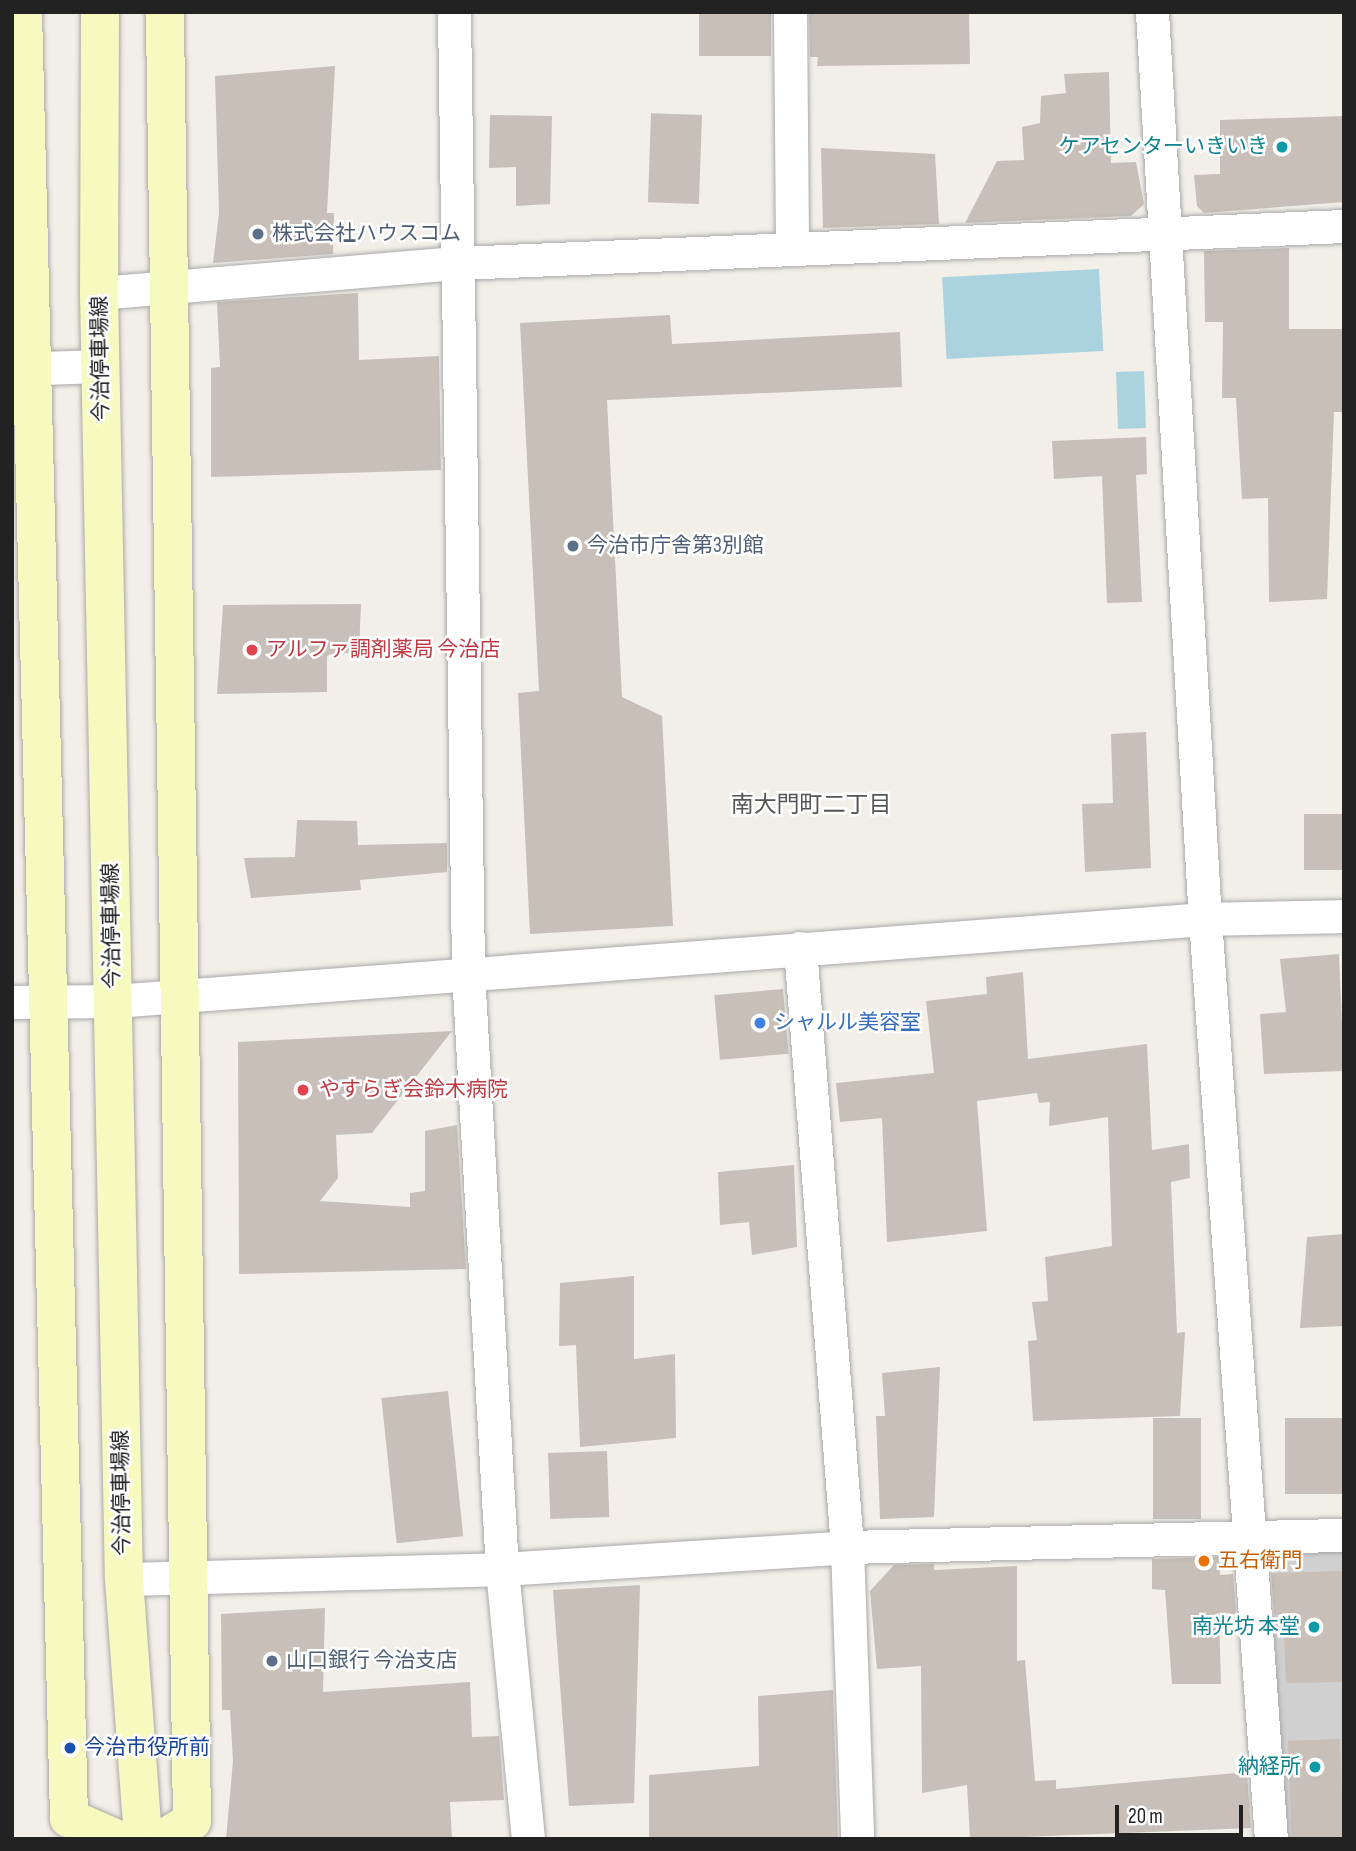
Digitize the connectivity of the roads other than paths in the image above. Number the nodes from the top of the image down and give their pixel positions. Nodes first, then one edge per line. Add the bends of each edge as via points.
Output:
1 (23, 12) edge
2 (100, 12) edge
3 (165, 12) edge
4 (454, 12) edge
5 (790, 12) edge
6 (1152, 12) edge
7 (1344, 226) edge
8 (1163, 235) junction
9 (792, 246) junction
10 (458, 263) junction
11 (169, 287) junction
12 (99, 293) junction
13 (101, 366) junction
14 (21, 369) edge
15 (1344, 916) edge
16 (1205, 919) junction
17 (800, 948) junction
18 (467, 972) junction
19 (180, 995) junction
20 (114, 1001) junction
21 (29, 1002) edge
22 (1344, 1535) edge
23 (1249, 1537) junction
24 (847, 1547) junction
25 (502, 1570) junction
26 (186, 1576) junction
27 (124, 1579) junction
28 (117, 1839) edge
29 (143, 1839) edge
30 (163, 1839) edge
31 (528, 1839) edge
32 (857, 1839) edge
33 (1270, 1839) edge

1 - 14 main road
2 - 12 main road, 今治停車場線
3 - 11 main road
4 - 10 street
5 - 9 street
6 - 8 street
7 - 8 street
8 - 9 street
8 - 16 street
9 - 10 street
10 - 11 street
10 - 18 street
11 - 12 street
11 - 19 main road
12 - 13 main road, 今治停車場線
13 - 14 street
13 - 20 main road, 今治停車場線
14 - 21 main road
15 - 16 street
16 - 17 street
16 - 23 street
17 - 18 street
17 - 24 street
18 - 19 street
18 - 25 street
19 - 20 street
19 - 26 main road
20 - 21 street
20 - 27 main road, 今治停車場線
21 - 28 main road via 69,1818
22 - 23 street
23 - 24 street
23 - 33 street
24 - 25 street
24 - 32 street
25 - 26 street
25 - 31 street
26 - 27 street
26 - 30 main road via 192,1821
27 - 29 main road, 今治停車場線

